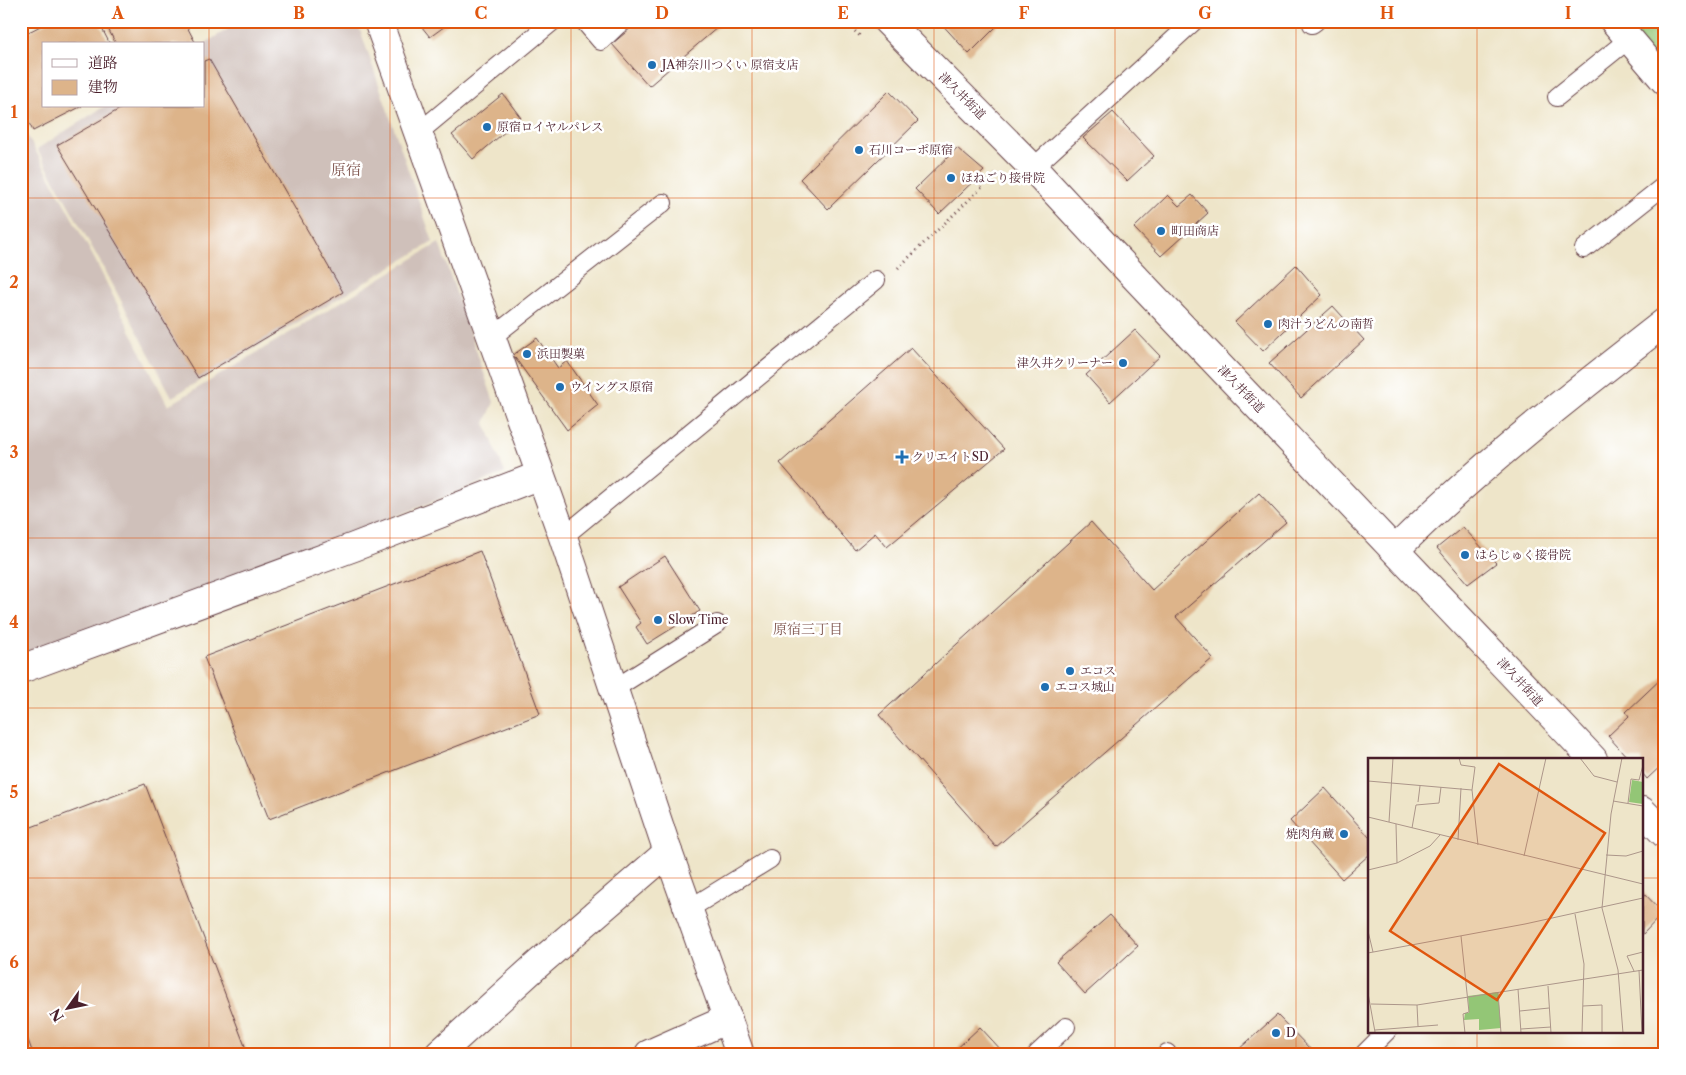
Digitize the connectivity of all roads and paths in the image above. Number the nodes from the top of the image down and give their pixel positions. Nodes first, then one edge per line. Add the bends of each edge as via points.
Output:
1 (378, 21) edge
2 (553, 21) edge
3 (584, 21) edge
4 (622, 21) edge
5 (887, 21) edge
6 (1194, 21) edge
7 (1622, 27) edge
8 (1665, 81) edge
9 (1558, 97) dead end
10 (418, 133) junction
11 (1026, 161) junction
12 (1665, 185) edge
13 (663, 203) dead end
14 (1584, 249) dead end
15 (892, 273) dead end
16 (876, 280) dead end
17 (1665, 322) edge
18 (491, 338) junction
19 (540, 475) junction
20 (563, 537) junction
21 (1395, 550) junction
22 (717, 624) dead end
23 (21, 669) edge
24 (614, 689) junction
25 (1591, 758) edge
26 (1644, 813) edge
27 (1665, 834) edge
28 (668, 852) junction
29 (770, 859) dead end
30 (689, 909) junction
31 (728, 1019) junction
32 (1066, 1027) dead end
33 (1386, 1032) edge
34 (439, 1054) edge
35 (649, 1054) edge
36 (740, 1054) edge
37 (1037, 1054) edge
38 (1364, 1054) edge

1 - 10 main road
2 - 10 lane
3 - 4 lane via 601,41
5 - 11 main road, 津久井街道
6 - 11 lane
7 - 8 main road
7 - 9 lane
10 - 18 main road
11 - 15 path
11 - 21 main road, 津久井街道
12 - 14 lane
13 - 18 lane
16 - 20 lane
17 - 21 main road via 1506,449
18 - 19 main road
19 - 20 main road
19 - 23 main road via 336,554
20 - 24 main road
21 - 25 main road, 津久井街道
22 - 24 lane
24 - 28 main road
26 - 27 main road
28 - 30 main road
28 - 34 main road
29 - 30 lane
30 - 31 main road
31 - 35 main road
31 - 36 main road
32 - 37 lane
33 - 38 lane

